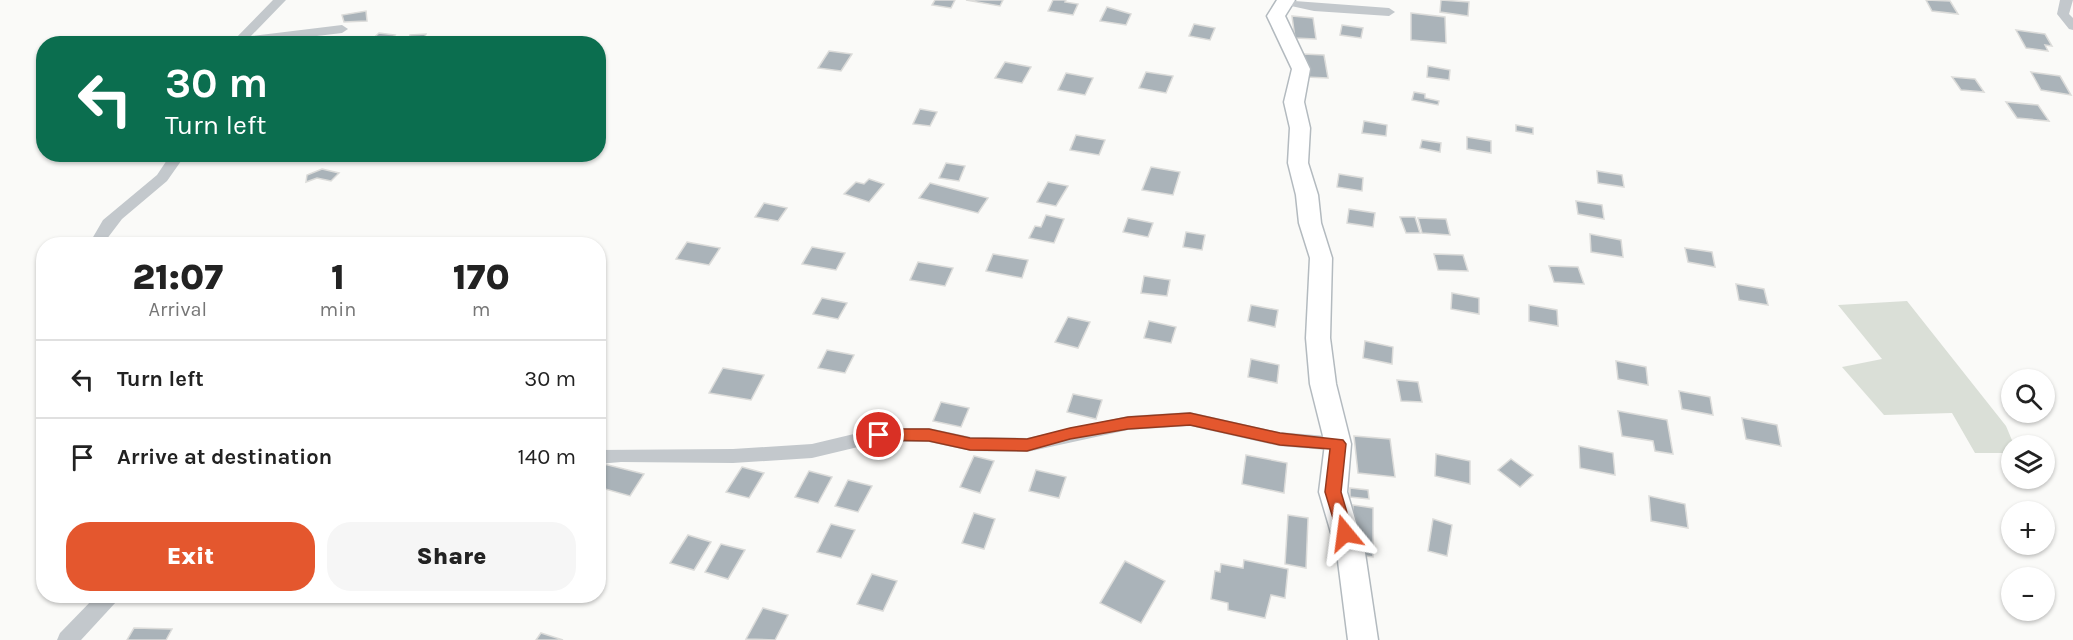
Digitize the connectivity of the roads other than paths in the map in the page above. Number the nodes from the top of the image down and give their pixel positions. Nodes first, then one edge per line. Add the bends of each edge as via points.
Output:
1 (280, 0) edge
2 (2071, 0) edge
3 (1286, 1) edge
4 (1389, 12) dead end
5 (2073, 26) edge
6 (342, 29) dead end
7 (243, 36) edge
8 (285, 36) edge
9 (173, 162) edge
10 (99, 237) edge
11 (1338, 444) junction
12 (606, 456) edge
13 (102, 603) edge
14 (67, 640) edge
15 (1363, 640) edge

1 - 7 street
2 - 5 street via 2065,2 2063,14
3 - 4 street via 1314,8
3 - 11 street via 1276,16 1302,69 1294,102 1300,128 1298,163 1321,258 1318,338 1323,384
6 - 8 street
9 - 10 street via 162,177 114,215
11 - 12 street via 1280,439 1190,419 1128,423 1027,445 970,444 929,435 879,435 812,452
11 - 15 street via 1333,492 1351,553
13 - 14 street

